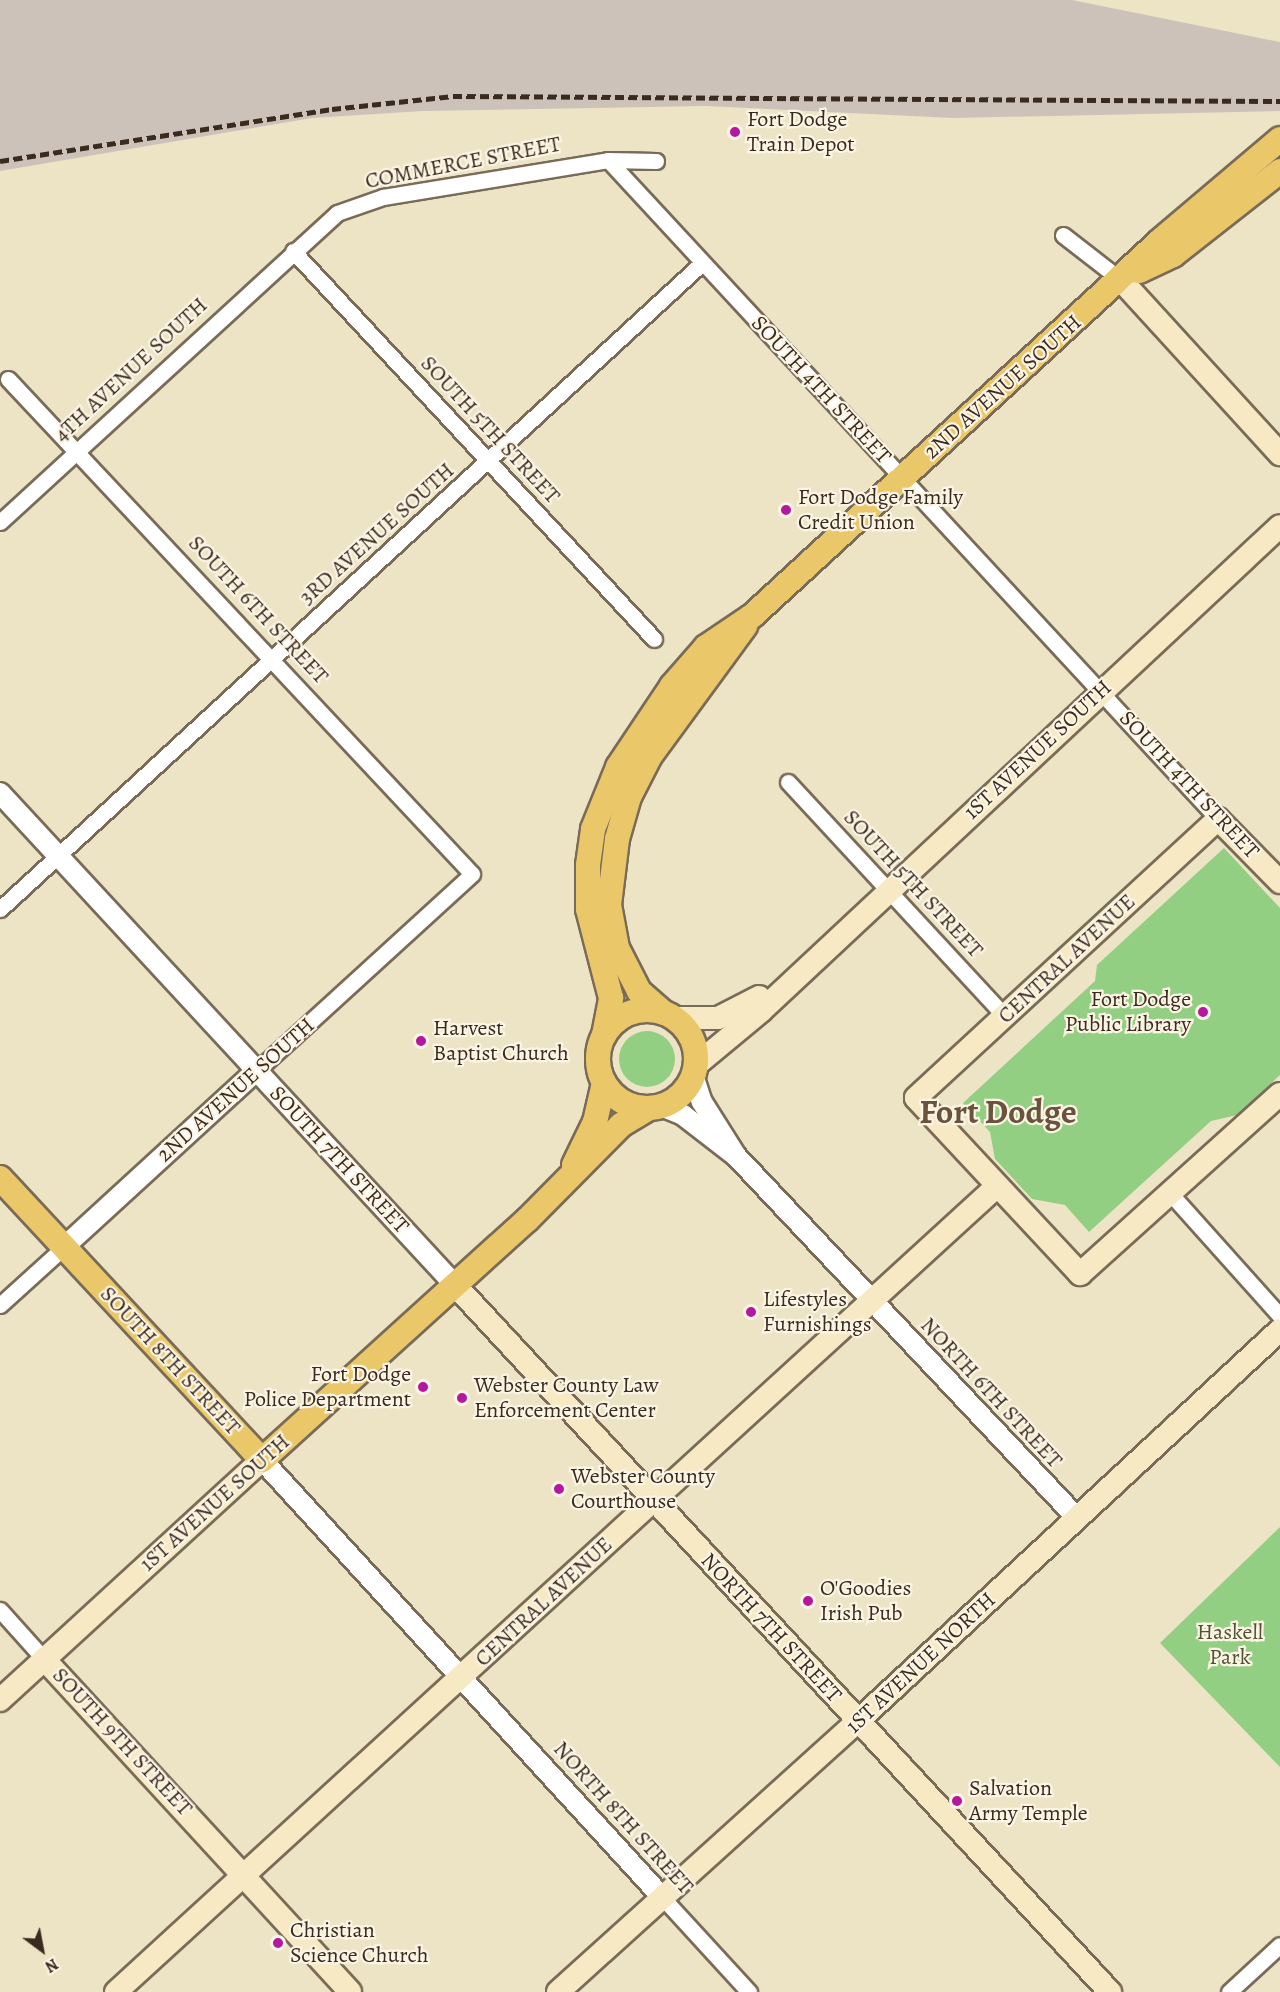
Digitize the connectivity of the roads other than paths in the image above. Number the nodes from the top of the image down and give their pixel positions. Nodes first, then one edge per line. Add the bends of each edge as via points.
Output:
1 (1280, 139) edge
2 (608, 160) junction
3 (656, 161) dead end
4 (1280, 171) edge
5 (1063, 235) dead end
6 (293, 251) junction
7 (702, 263) junction
8 (1121, 280) junction
9 (8, 379) dead end
10 (76, 452) junction
11 (1280, 454) edge
12 (490, 462) junction
13 (902, 478) junction
14 (0, 522) edge
15 (1280, 526) edge
16 (752, 616) junction
17 (654, 639) dead end
18 (271, 660) junction
19 (1101, 692) junction
20 (788, 782) dead end
21 (0, 793) edge
22 (1218, 819) junction
23 (59, 855) junction
24 (472, 874) joint
25 (1280, 882) edge
26 (888, 888) junction
27 (0, 909) edge
28 (796, 974) junction
29 (669, 1015) junction
30 (1005, 1016) junction
31 (604, 1035) junction
32 (694, 1070) junction
33 (257, 1071) junction
34 (604, 1083) junction
35 (1280, 1094) edge
36 (655, 1107) junction
37 (736, 1156) junction
38 (0, 1178) edge
39 (562, 1185) junction
40 (998, 1186) junction
41 (1170, 1193) junction
42 (64, 1247) junction
43 (455, 1285) junction
44 (871, 1300) junction
45 (0, 1305) edge
46 (1280, 1316) edge
47 (1280, 1330) edge
48 (262, 1460) junction
49 (653, 1501) junction
50 (1077, 1518) junction
51 (0, 1610) edge
52 (44, 1659) junction
53 (462, 1677) junction
54 (0, 1700) edge
55 (858, 1721) junction
56 (244, 1874) junction
57 (662, 1897) junction
58 (1280, 1945) edge
59 (116, 1992) edge
60 (350, 1992) edge
61 (558, 1992) edge
62 (749, 1992) edge
63 (1110, 1992) edge
64 (1229, 1992) edge

1 - 8 main road, 2ND AVENUE SOUTH
2 - 3 street, COMMERCE STREET
2 - 6 street, COMMERCE STREET via 383,197 337,213
2 - 7 street, SOUTH 4TH STREET
4 - 8 main road via 1173,255
5 - 8 street
6 - 10 street, 4TH AVENUE SOUTH
6 - 12 street, SOUTH 5TH STREET
7 - 12 street, 3RD AVENUE SOUTH
7 - 13 street, SOUTH 4TH STREET
8 - 11 main road
8 - 13 main road, 2ND AVENUE SOUTH
9 - 10 street, SOUTH 6TH STREET
10 - 14 street, 4TH AVENUE SOUTH
10 - 18 street, SOUTH 6TH STREET
12 - 17 street, SOUTH 5TH STREET
12 - 18 street, 3RD AVENUE SOUTH
13 - 16 main road, 2ND AVENUE SOUTH
13 - 19 street, SOUTH 4TH STREET
15 - 19 main road, 1ST AVENUE SOUTH
16 - 29 main road, 2ND AVENUE SOUTH via 655,749 620,824 610,884 614,937 632,982 646,999
16 - 31 main road, 2ND AVENUE SOUTH via 706,647 672,686 630,746 600,809 587,883 590,921 610,998
18 - 23 street, 3RD AVENUE SOUTH
18 - 24 street, SOUTH 6TH STREET
19 - 22 street, SOUTH 4TH STREET
19 - 26 main road, 1ST AVENUE SOUTH
20 - 26 street, SOUTH 5TH STREET
21 - 23 street, SOUTH 7TH STREET
22 - 25 main road, SOUTH 4TH STREET
22 - 30 main road, CENTRAL AVENUE
23 - 27 street, 3RD AVENUE SOUTH
23 - 33 street, SOUTH 7TH STREET
24 - 33 street, 2ND AVENUE SOUTH
26 - 28 main road, 1ST AVENUE SOUTH
26 - 30 street, SOUTH 5TH STREET
28 - 29 main road, 1ST AVENUE SOUTH via 718,1018
28 - 32 main road, 1ST AVENUE SOUTH
29 - 31 main road, 1ST AVENUE SOUTH via 646,1010 625,1014
29 - 32 main road via 689,1034
30 - 40 main road, CENTRAL AVENUE via 916,1098
31 - 34 main road, 1ST AVENUE SOUTH via 597,1055
32 - 36 main road, 1ST AVENUE SOUTH via 682,1093
32 - 37 street via 702,1102
33 - 42 street, 2ND AVENUE SOUTH
33 - 43 street, SOUTH 7TH STREET
34 - 36 main road via 627,1104
34 - 39 main road, 1ST AVENUE SOUTH via 588,1140
35 - 41 main road
36 - 37 street via 683,1115
36 - 39 main road, 1ST AVENUE SOUTH via 621,1125
37 - 44 street
38 - 42 main road, SOUTH 8TH STREET
39 - 43 main road, 1ST AVENUE SOUTH
40 - 41 main road via 1080,1275
40 - 44 main road, CENTRAL AVENUE
41 - 46 street
42 - 45 street, 2ND AVENUE SOUTH
42 - 48 main road, SOUTH 8TH STREET
43 - 48 main road, 1ST AVENUE SOUTH
43 - 49 main road, SOUTH 7TH STREET
44 - 49 main road, CENTRAL AVENUE
44 - 50 street, NORTH 6TH STREET
47 - 50 main road, 1ST AVENUE NORTH
48 - 52 main road, 1ST AVENUE SOUTH
48 - 53 street, SOUTH 8TH STREET
49 - 53 main road, CENTRAL AVENUE
49 - 55 main road, NORTH 7TH STREET
50 - 55 main road, 1ST AVENUE NORTH
51 - 52 street, SOUTH 9TH STREET
52 - 54 main road, 1ST AVENUE SOUTH
52 - 56 main road, SOUTH 9TH STREET
53 - 56 main road, CENTRAL AVENUE
53 - 57 street, NORTH 8TH STREET
55 - 57 main road, 1ST AVENUE NORTH
55 - 63 main road, NORTH 7TH STREET
56 - 59 main road, CENTRAL AVENUE
56 - 60 main road, SOUTH 9TH STREET
57 - 61 main road, 1ST AVENUE NORTH
57 - 62 street, NORTH 8TH STREET
58 - 64 street

